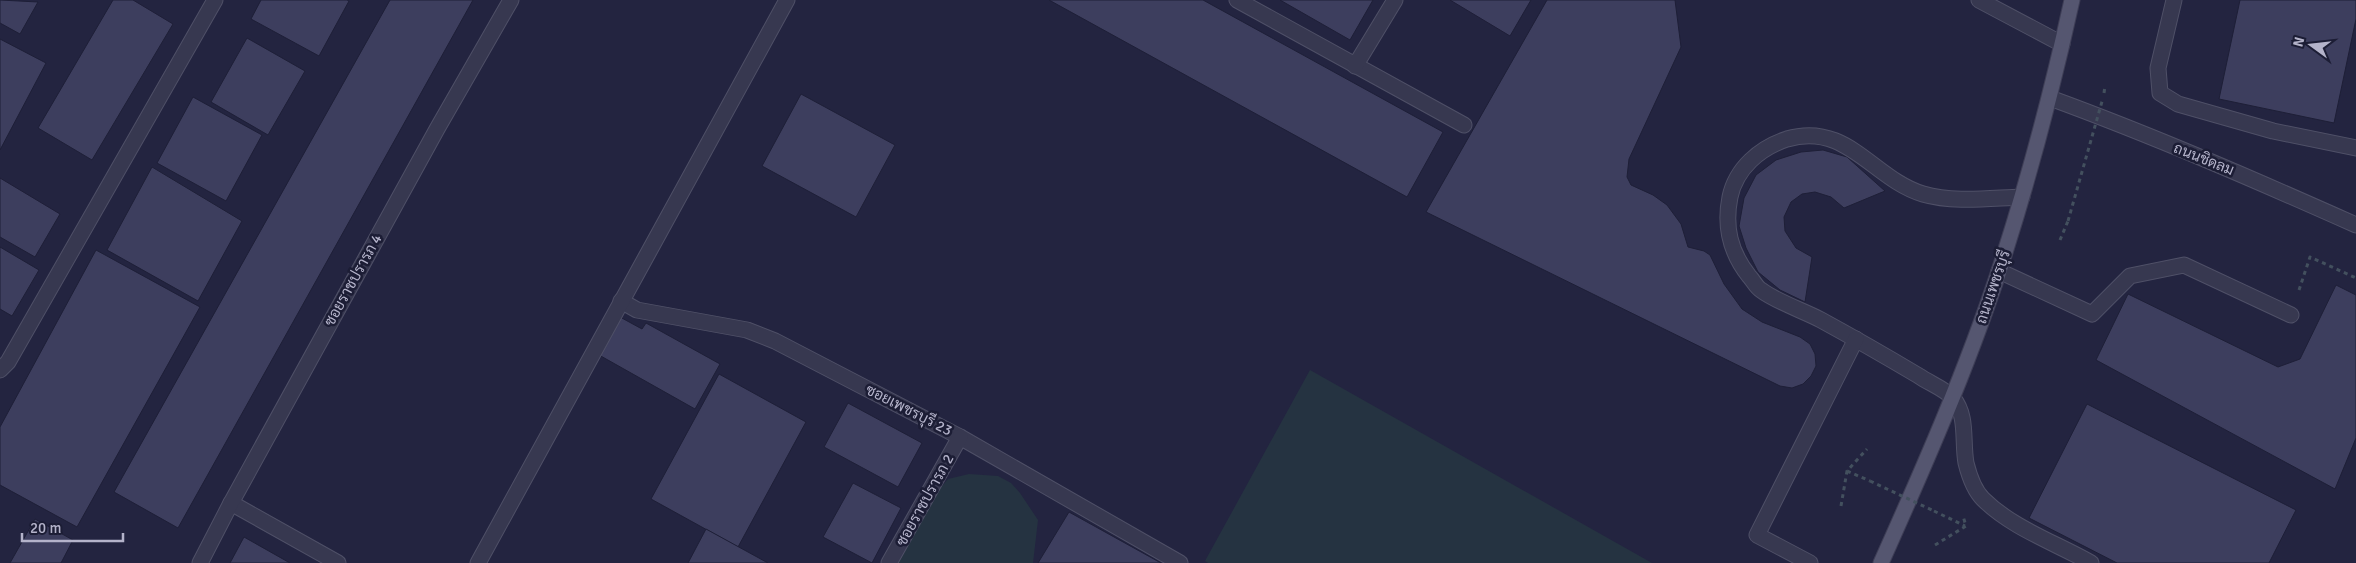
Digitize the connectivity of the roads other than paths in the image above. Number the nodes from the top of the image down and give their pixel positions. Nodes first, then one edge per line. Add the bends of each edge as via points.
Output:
1 (215, 0) edge
2 (510, 0) edge
3 (787, 0) edge
4 (1237, 0) edge
5 (1396, 0) edge
6 (1979, 0) edge
7 (2072, 0) edge
8 (2174, 0) edge
9 (2062, 44) junction
10 (1355, 66) junction
11 (2050, 98) junction
12 (1464, 126) dead end
13 (2356, 148) edge
14 (2022, 197) junction
15 (2356, 225) edge
16 (1999, 271) junction
17 (622, 300) junction
18 (2291, 315) road end
19 (1856, 339) junction
20 (0, 370) edge
21 (1952, 397) junction
22 (960, 437) junction
23 (231, 503) junction
24 (200, 563) edge
25 (338, 563) edge
26 (478, 563) edge
27 (889, 563) edge
28 (1180, 563) edge
29 (1810, 563) edge
30 (1882, 563) edge
31 (2091, 563) edge

1 - 20 street via 8,362
2 - 23 street, ซอยราชปรารภ 4
3 - 17 street
4 - 10 street
5 - 10 street
6 - 9 street
7 - 9 main road, ถนนเพชรบุรี
8 - 13 street via 2158,68 2160,93 2178,104 2273,131
9 - 11 main road, ถนนเพชรบุรี
10 - 12 street
11 - 14 main road, ถนนเพชรบุรี
11 - 15 street, ถนนชิดลม via 2260,182
14 - 16 main road, ถนนเพชรบุรี
14 - 19 street via 1965,199 1922,194 1901,184 1854,150 1834,140 1812,135 1764,148 1747,164 1732,189 1727,232 1736,256 1760,290
16 - 18 street via 2092,314 2130,276 2184,265
16 - 21 main road, ถนนเพชรบุรี
17 - 22 street, ซอยเพชรบุรี 23 via 637,310 747,330 775,341
17 - 26 street
19 - 21 street
19 - 29 street via 1757,534
21 - 30 main road, ถนนเพชรบุรี
21 - 31 street via 1962,416 1967,466 1973,486 1982,499 2017,524
22 - 27 street, ซอยราชปรารภ 2
22 - 28 street, ซอยเพชรบุรี 23
23 - 24 street, ซอยราชปรารภ 4
23 - 25 street

